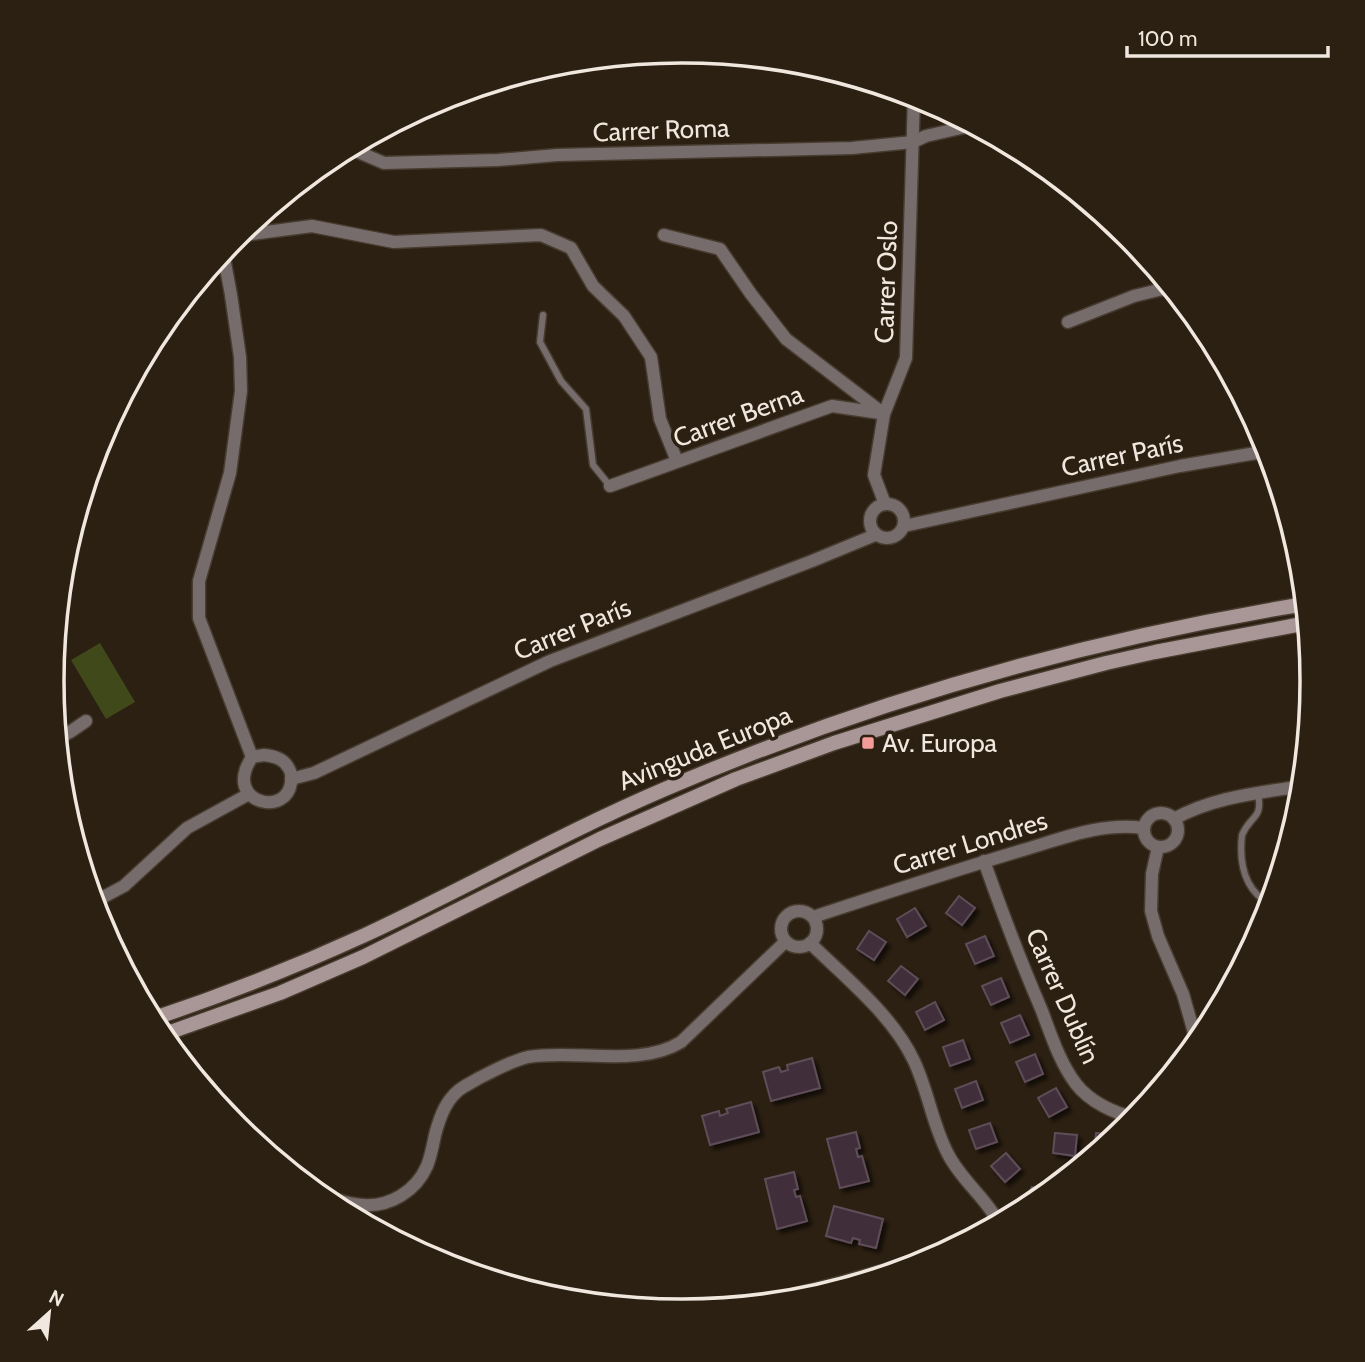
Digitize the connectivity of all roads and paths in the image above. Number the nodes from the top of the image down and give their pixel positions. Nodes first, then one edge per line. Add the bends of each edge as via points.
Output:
1 (914, 108) edge
2 (959, 128) edge
3 (913, 142) junction
4 (361, 153) edge
5 (257, 233) edge
6 (664, 235) dead end
7 (226, 266) edge
8 (1160, 290) edge
9 (543, 315) dead end
10 (1068, 322) dead end
11 (884, 414) junction
12 (1256, 453) edge
13 (677, 461) junction
14 (610, 486) joint
15 (885, 504) junction
16 (904, 526) junction
17 (875, 535) junction
18 (1296, 606) edge
19 (1297, 625) edge
20 (86, 721) dead end
21 (67, 733) edge
22 (251, 757) junction
23 (292, 779) junction
24 (1291, 788) edge
25 (1258, 793) junction
26 (249, 794) junction
27 (634, 803) junction
28 (1174, 819) junction
29 (642, 820) junction
30 (1143, 828) junction
31 (1158, 847) junction
32 (984, 861) junction
33 (104, 897) edge
34 (1261, 898) edge
35 (813, 917) junction
36 (785, 942) junction
37 (810, 943) junction
38 (163, 1015) edge
39 (1193, 1029) edge
40 (174, 1031) edge
41 (1122, 1115) edge
42 (354, 1204) edge
43 (994, 1215) edge

1 - 3 street, Carrer Oslo
2 - 3 street, Carrer Roma
3 - 4 street, Carrer Roma via 852,148 384,163
3 - 11 street, Carrer Oslo via 906,358
5 - 13 street via 312,226 394,242 541,235 571,247 593,286 624,316 651,357 660,419
6 - 11 street via 720,249 786,339
7 - 22 street via 241,391 230,473 199,581 199,618
8 - 10 street
9 - 14 lane via 540,342 561,381 586,409 593,465
11 - 13 street, Carrer Berna via 832,406
11 - 15 street, Carrer Oslo via 874,475
12 - 16 street, Carrer París
13 - 14 street, Carrer Berna
15 - 16 street via 900,510
15 - 17 street via 871,513 869,525
16 - 17 street via 892,538
17 - 23 street, Carrer París via 550,661 314,773
18 - 27 main road, Avinguda Europa via 1147,634 979,677 827,725
19 - 29 main road, Avinguda Europa via 1142,655 1000,691 834,743
20 - 21 street
22 - 23 street via 272,756 283,761
22 - 26 street via 244,773
23 - 26 street via 279,800 261,802
24 - 25 street
25 - 28 street via 1197,807
25 - 34 lane via 1258,811 1242,835 1244,873
26 - 33 street via 187,828 124,886
27 - 29 main road
27 - 38 main road, Avinguda Europa via 366,934
28 - 30 street via 1165,813 1154,814
28 - 31 street via 1177,837
29 - 40 main road, Avinguda Europa via 363,957
30 - 31 street via 1149,842
30 - 32 street, Carrer Londres via 1096,830
31 - 39 street via 1151,911
32 - 35 street, Carrer Londres
32 - 41 street, Carrer Dublín via 1013,943 1077,1085 1096,1102
35 - 36 street via 803,911 786,916 780,926
35 - 37 street via 817,929
36 - 37 street via 798,947
36 - 42 street via 669,1049 646,1054 529,1057 466,1085 444,1109 429,1159 406,1193 379,1205
37 - 43 street via 890,1022 907,1047 949,1157

